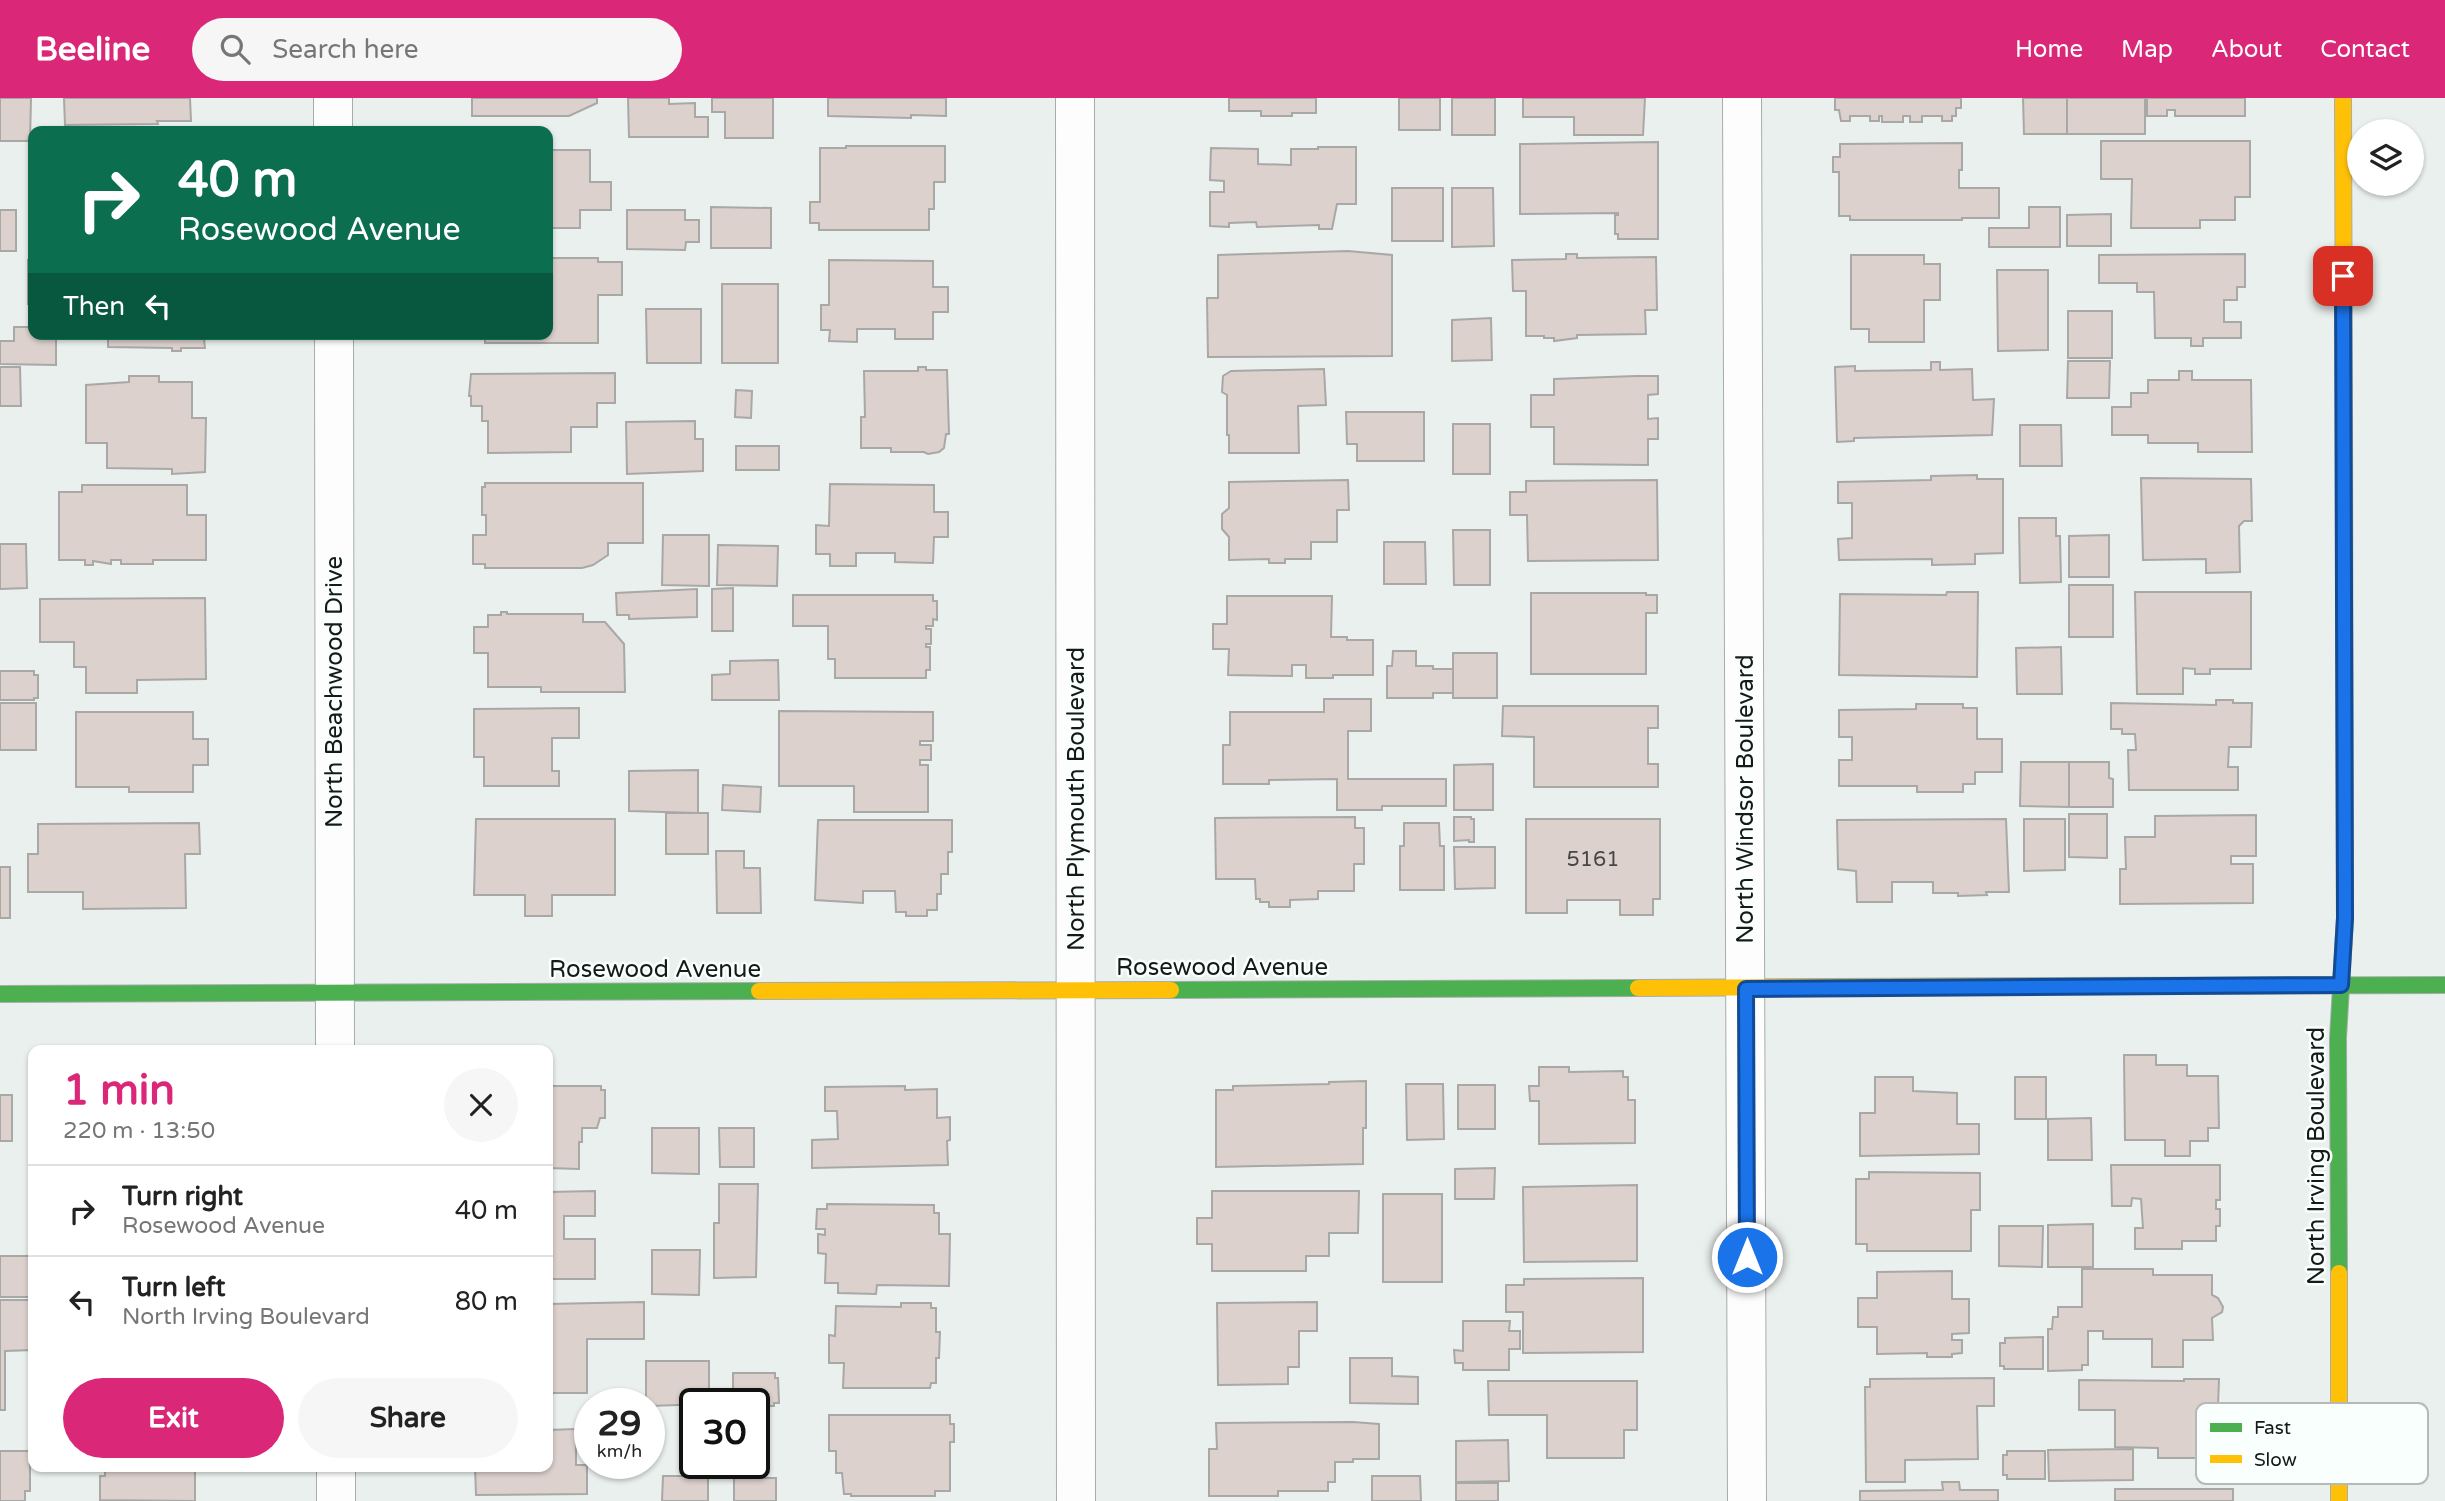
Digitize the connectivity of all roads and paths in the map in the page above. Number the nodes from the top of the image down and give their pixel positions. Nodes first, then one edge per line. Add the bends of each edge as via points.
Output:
1 (333, 98) edge
2 (1075, 98) edge
3 (1742, 98) edge
4 (2343, 98) edge
5 (333, 126) edge
6 (334, 340) edge
7 (2341, 985) junction
8 (2445, 985) edge
9 (1746, 989) junction
10 (1076, 990) junction
11 (335, 993) junction
12 (0, 995) edge
13 (335, 1045) edge
14 (2339, 1403) edge
15 (336, 1472) edge
16 (336, 1501) edge
17 (1076, 1501) edge
18 (1747, 1501) edge

1 - 5 street
2 - 10 street, North Plymouth Boulevard
3 - 9 street, North Windsor Boulevard
4 - 7 street, North Irving Boulevard via 2345,918
6 - 11 street, North Beachwood Drive
7 - 8 street, Rosewood Avenue
7 - 9 street, Rosewood Avenue
7 - 14 street, North Irving Boulevard
9 - 10 street, Rosewood Avenue
9 - 18 street, North Windsor Boulevard
10 - 11 street, Rosewood Avenue
10 - 17 street, North Plymouth Boulevard
11 - 12 street, Rosewood Avenue
11 - 13 street, North Beachwood Drive
15 - 16 street

